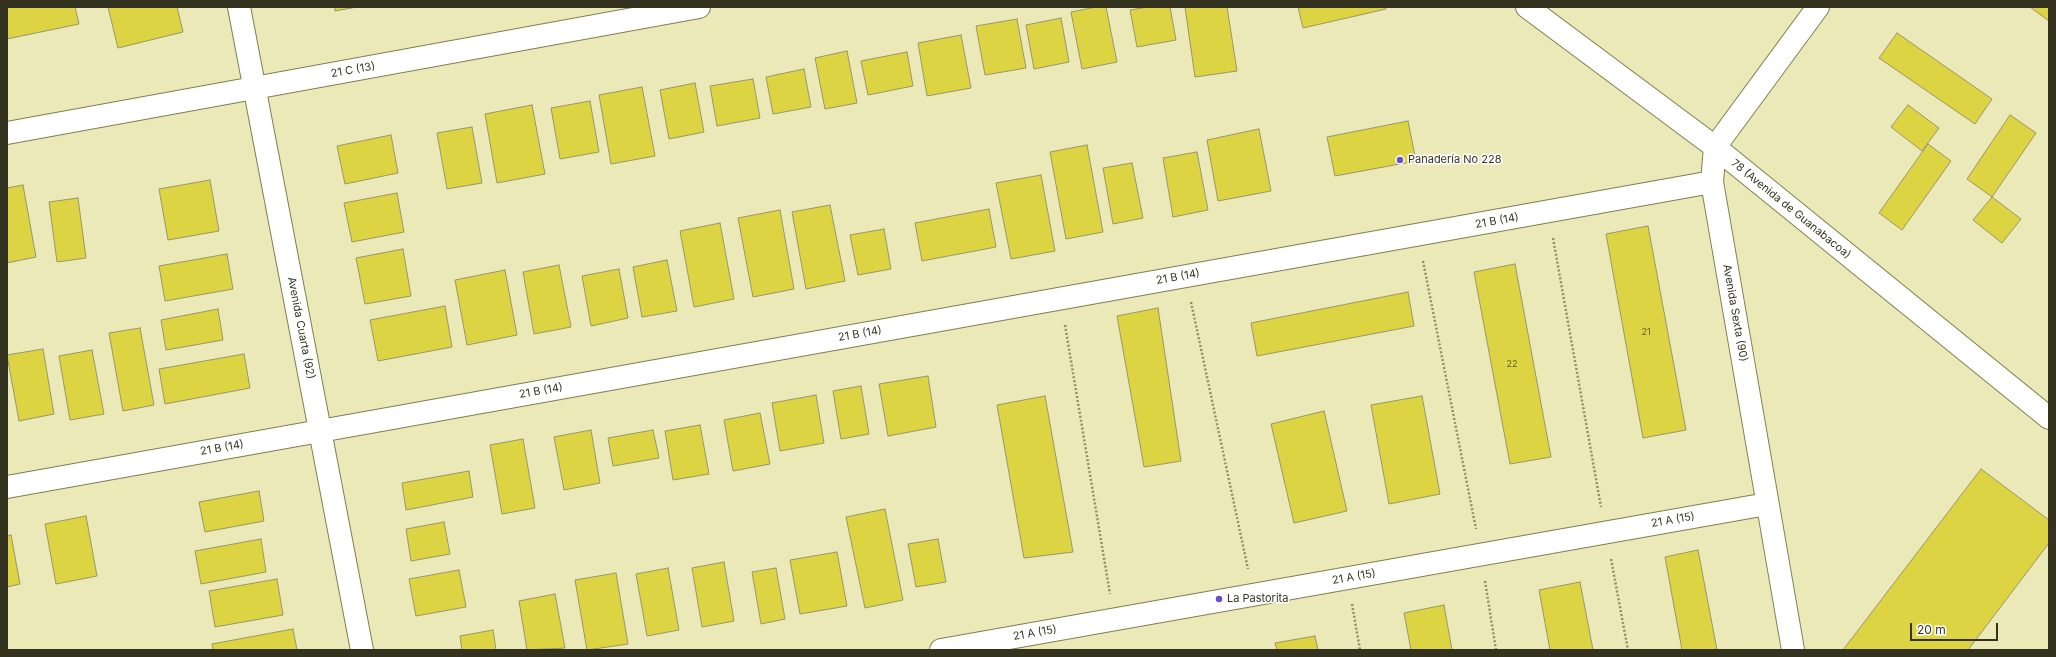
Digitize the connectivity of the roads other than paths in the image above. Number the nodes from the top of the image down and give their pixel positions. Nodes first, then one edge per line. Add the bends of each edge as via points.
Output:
1 (239, 7) edge
2 (699, 7) edge
3 (1527, 7) edge
4 (1818, 7) edge
5 (254, 88) junction
6 (7, 133) edge
7 (1715, 147) junction
8 (1712, 182) junction
9 (2049, 418) edge
10 (320, 431) junction
11 (7, 487) edge
12 (1768, 504) junction
13 (362, 650) edge
14 (941, 650) edge
15 (1793, 650) edge

1 - 5 street, Avenida Cuarta (92)
2 - 5 street, 21 C (13)
3 - 7 street, 78 (Avenida de Guanabacoa)
4 - 7 street
5 - 6 street, 21 C (13)
5 - 10 street, Avenida Cuarta (92)
7 - 8 street, Avenida Sexta (90)
7 - 9 street, 78 (Avenida de Guanabacoa)
8 - 10 street, 21 B (14)
8 - 12 street, Avenida Sexta (90)
10 - 11 street, 21 B (14)
10 - 13 street, Avenida Cuarta (92)
12 - 14 street, 21 A (15)
12 - 15 street, Avenida Sexta (90)

